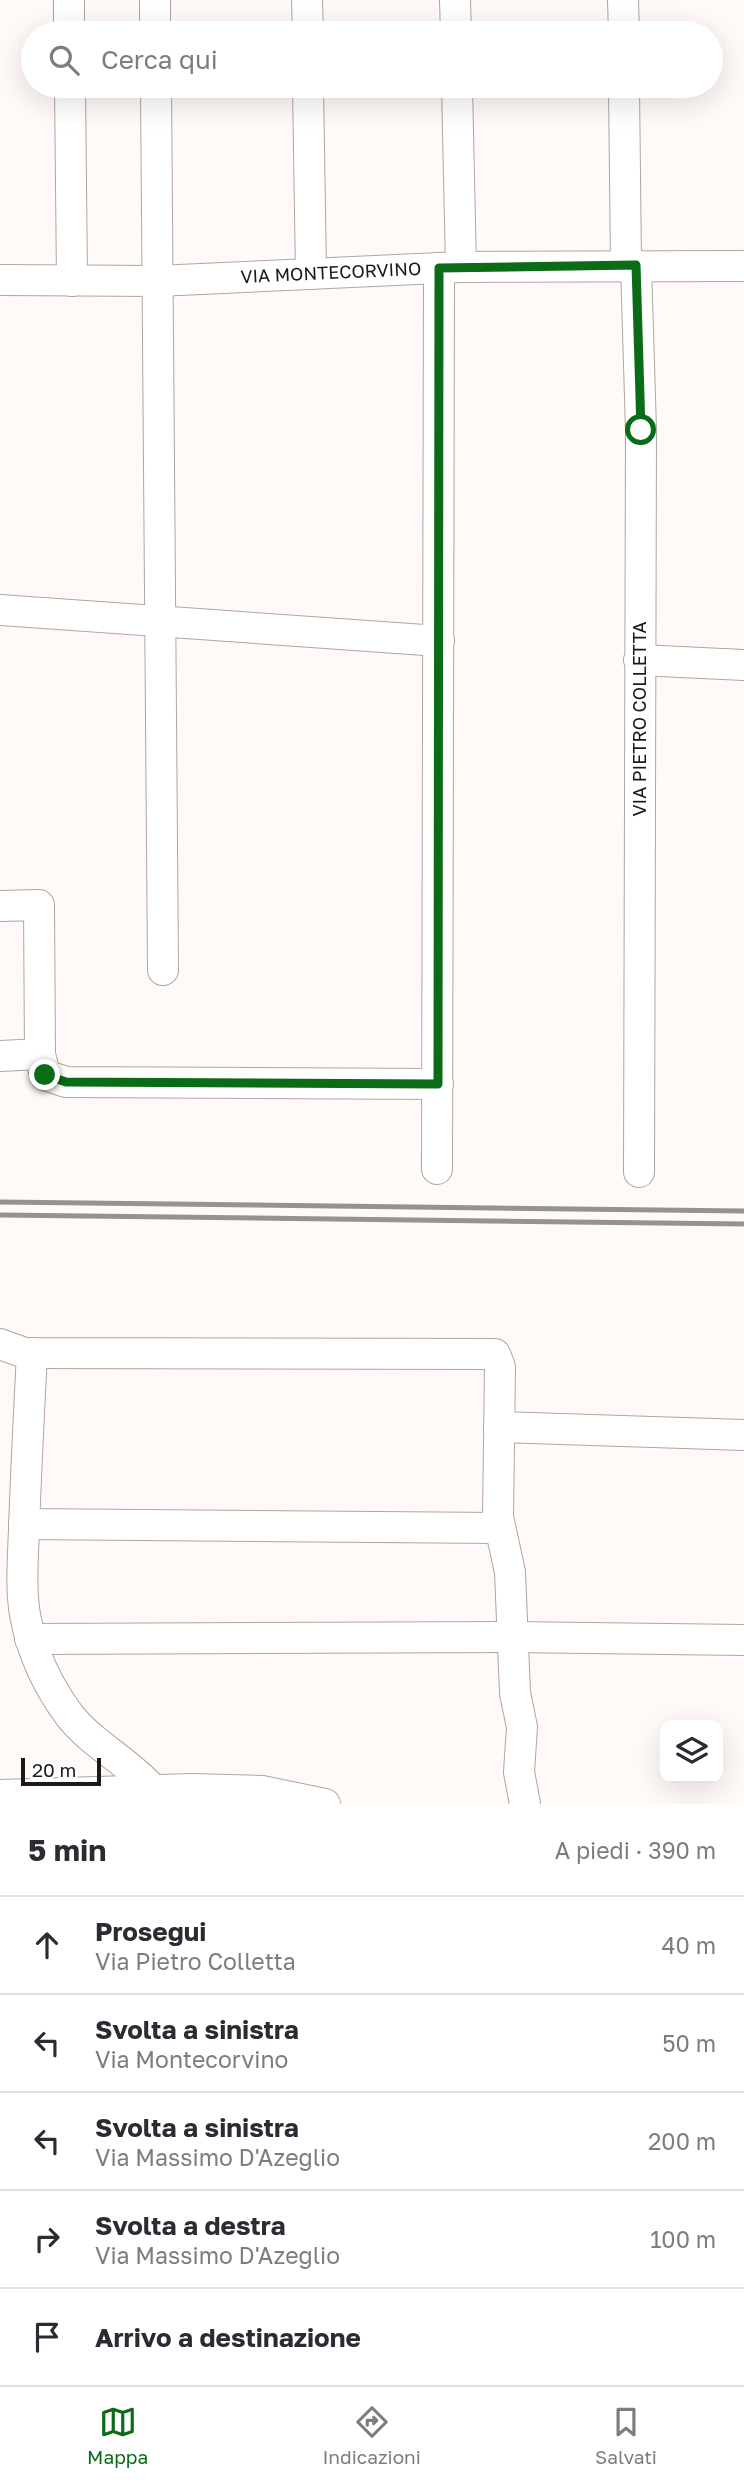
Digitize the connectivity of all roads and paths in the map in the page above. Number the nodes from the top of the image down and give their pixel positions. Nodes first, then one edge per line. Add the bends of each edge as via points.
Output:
1 (69, 0) edge
2 (155, 0) edge
3 (307, 0) edge
4 (455, 0) edge
5 (623, 0) edge
6 (69, 21) edge
7 (155, 21) edge
8 (308, 21) edge
9 (456, 21) edge
10 (624, 21) edge
11 (70, 98) edge
12 (156, 98) edge
13 (309, 98) edge
14 (457, 98) edge
15 (624, 98) edge
16 (631, 265) junction
17 (744, 266) edge
18 (450, 267) junction
19 (311, 274) junction
20 (0, 281) edge
21 (72, 281) junction
22 (158, 281) junction
23 (0, 610) edge
24 (159, 620) junction
25 (439, 641) junction
26 (639, 660) junction
27 (744, 665) edge
28 (0, 906) edge
29 (163, 970) dead end
30 (0, 1056) edge
31 (42, 1065) junction
32 (438, 1084) junction
33 (437, 1170) dead end
34 (639, 1172) dead end
35 (0, 1344) edge
36 (32, 1353) junction
37 (499, 1427) junction
38 (744, 1435) edge
39 (24, 1524) junction
40 (499, 1528) junction
41 (12, 1561) edge
42 (511, 1636) junction
43 (30, 1639) junction
44 (744, 1640) edge
45 (153, 1790) junction
46 (0, 1795) edge
47 (321, 1803) edge
48 (525, 1804) edge

1 - 6 street
2 - 7 street
3 - 8 street
4 - 9 street
5 - 10 street
11 - 21 street
12 - 22 street
13 - 19 street
14 - 18 street
15 - 16 street, VIA PIETRO COLLETTA
16 - 17 street, VIA MONTECORVINO
16 - 18 street, VIA MONTECORVINO
16 - 26 street, VIA PIETRO COLLETTA via 641,430
18 - 19 street, VIA MONTECORVINO
18 - 25 street
19 - 22 street, VIA MONTECORVINO
20 - 21 street, VIA MONTECORVINO
21 - 22 street, VIA MONTECORVINO
22 - 24 street
23 - 24 street
24 - 25 street
24 - 29 street
25 - 32 street
26 - 27 street
26 - 34 street, VIA PIETRO COLLETTA
28 - 31 street via 39,905
30 - 31 street
31 - 32 street via 66,1082
32 - 33 street
35 - 36 street
36 - 37 street via 495,1354 500,1367
36 - 39 street
37 - 38 street
37 - 40 street
39 - 40 street
39 - 41 street
40 - 42 street via 510,1572
41 - 43 street
42 - 43 street
42 - 44 street
42 - 48 street
43 - 45 street via 71,1717
45 - 46 street
45 - 47 street via 262,1791

